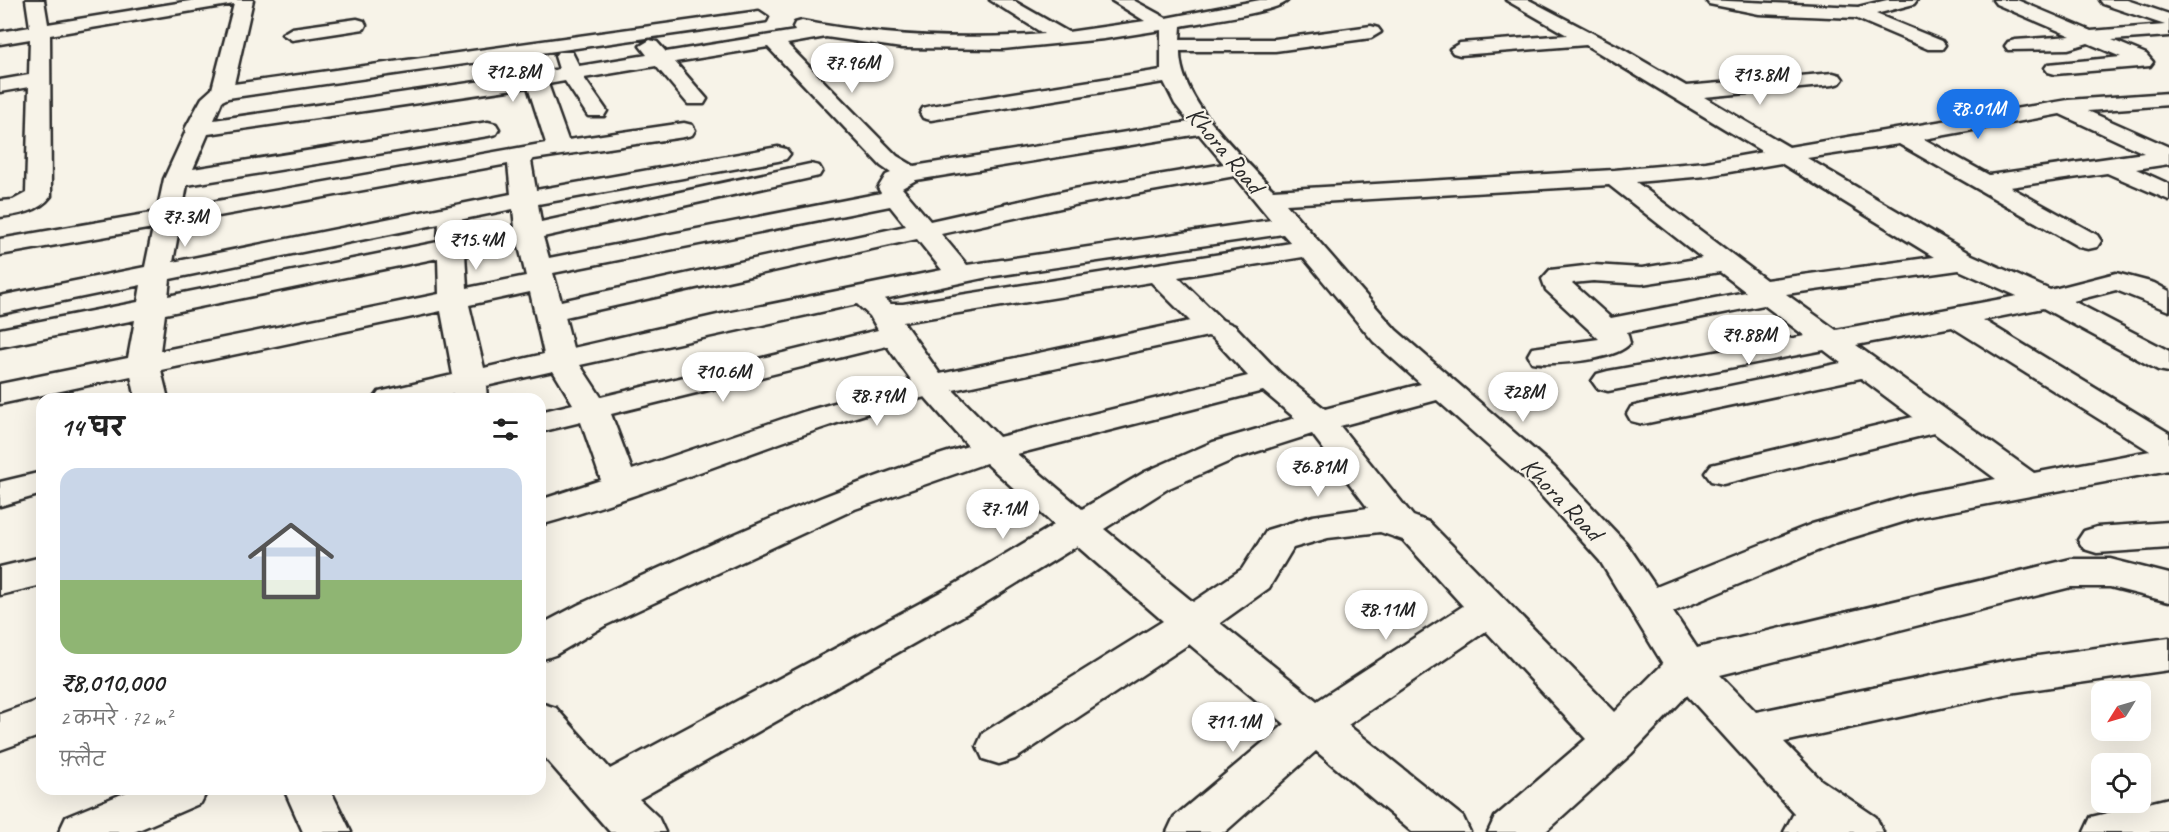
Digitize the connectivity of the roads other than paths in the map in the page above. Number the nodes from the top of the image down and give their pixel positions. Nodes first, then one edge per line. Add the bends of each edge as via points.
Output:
1 (35, 0) edge
2 (124, 0) edge
3 (184, 0) edge
4 (228, 0) edge
5 (244, 0) edge
6 (721, 0) edge
7 (999, 0) edge
8 (1035, 0) edge
9 (1120, 0) edge
10 (1279, 0) edge
11 (1515, 0) edge
12 (1715, 0) edge
13 (1908, 0) edge
14 (2002, 0) edge
15 (2109, 0) edge
16 (87, 6) dead end
17 (1858, 13) junction
18 (759, 17) junction
19 (2169, 20) edge
20 (39, 28) junction
21 (2169, 30) edge
22 (0, 31) edge
23 (824, 32) junction
24 (1371, 32) dead end
25 (636, 33) junction
26 (292, 34) dead end
27 (1095, 34) junction
28 (2086, 36) junction
29 (0, 38) edge
30 (357, 38) dead end
31 (1064, 38) junction
32 (1590, 39) junction
33 (773, 41) junction
34 (1169, 43) junction
35 (560, 45) junction
36 (1935, 45) dead end
37 (2015, 46) dead end
38 (1460, 49) dead end
39 (526, 50) junction
40 (663, 59) junction
41 (400, 67) junction
42 (2055, 68) dead end
43 (571, 74) junction
44 (39, 79) junction
45 (535, 80) junction
46 (1833, 80) dead end
47 (0, 86) edge
48 (222, 92) junction
49 (1683, 93) junction
50 (405, 99) junction
51 (696, 99) dead end
52 (2169, 99) edge
53 (2063, 108) junction
54 (596, 111) dead end
55 (931, 113) dead end
56 (1204, 126) junction
57 (196, 129) junction
58 (488, 129) dead end
59 (684, 130) dead end
60 (1902, 136) junction
61 (411, 141) junction
62 (559, 148) junction
63 (526, 154) junction
64 (778, 154) dead end
65 (1785, 155) junction
66 (2169, 156) edge
67 (2111, 165) junction
68 (1241, 168) junction
69 (810, 171) dead end
70 (910, 174) junction
71 (1614, 177) junction
72 (176, 179) junction
73 (1986, 183) junction
74 (2169, 193) edge
75 (896, 197) junction
76 (1266, 198) junction
77 (525, 199) junction
78 (439, 206) junction
79 (3, 213) edge
80 (169, 215) junction
81 (923, 231) junction
82 (529, 232) junction
83 (1298, 236) junction
84 (2088, 241) dead end
85 (0, 247) edge
86 (453, 247) junction
87 (1962, 261) junction
88 (1724, 262) junction
89 (1158, 272) junction
90 (157, 274) junction
91 (960, 274) junction
92 (540, 275) junction
93 (1764, 292) junction
94 (453, 299) junction
95 (2047, 299) junction
96 (2169, 302) edge
97 (0, 305) edge
98 (151, 308) junction
99 (549, 312) junction
100 (880, 313) junction
101 (1957, 317) junction
102 (1211, 326) junction
103 (1604, 328) junction
104 (0, 338) edge
105 (1829, 340) junction
106 (1543, 356) dead end
107 (561, 360) junction
108 (143, 362) junction
109 (2169, 363) edge
110 (1866, 367) junction
111 (1269, 380) junction
112 (1608, 381) dead end
113 (932, 386) junction
114 (1444, 388) junction
115 (470, 390) edge
116 (151, 393) edge
117 (443, 393) edge
118 (0, 394) edge
119 (593, 409) junction
120 (1643, 414) dead end
121 (546, 421) edge
122 (1319, 421) junction
123 (1940, 421) junction
124 (2169, 448) edge
125 (991, 450) junction
126 (2169, 459) edge
127 (1723, 473) dead end
128 (2026, 484) junction
129 (36, 485) edge
130 (621, 487) junction
131 (0, 494) edge
132 (546, 511) edge
133 (1400, 524) junction
134 (1078, 526) junction
135 (2169, 535) edge
136 (2097, 540) dead end
137 (36, 572) edge
138 (0, 581) edge
139 (2169, 588) edge
140 (1650, 605) junction
141 (1489, 609) junction
142 (1188, 622) junction
143 (546, 641) edge
144 (2169, 654) edge
145 (1687, 667) junction
146 (36, 719) edge
147 (1317, 723) junction
148 (546, 728) edge
149 (0, 732) edge
150 (1747, 732) junction
151 (1615, 741) junction
152 (999, 746) dead end
153 (173, 795) edge
154 (310, 795) edge
155 (604, 795) junction
156 (2169, 819) edge
157 (1831, 824) edge
158 (104, 828) edge
159 (327, 832) edge
160 (641, 832) edge
161 (1191, 832) edge
162 (1446, 832) edge
163 (1512, 832) edge
164 (2108, 832) edge

1 - 20 street
2 - 16 street
3 - 20 street
4 - 20 street
5 - 48 street
6 - 18 street
7 - 31 street
8 - 27 street
9 - 34 street
10 - 34 street
11 - 32 street
12 - 17 street via 1759,9
13 - 17 street
14 - 28 street
15 - 19 street
17 - 36 street
18 - 23 street
18 - 25 street
20 - 22 street
20 - 29 street
20 - 44 street
21 - 28 street
23 - 31 street via 926,43
23 - 33 street
24 - 34 street via 1275,45
25 - 35 street
25 - 40 street
26 - 30 street
27 - 31 street
27 - 34 street
28 - 37 street via 2068,43
28 - 42 street via 2152,66
32 - 38 street
32 - 49 street
33 - 40 street
33 - 70 street via 889,161
34 - 55 street
34 - 56 street, Khora Road via 1186,104
35 - 39 street
35 - 43 street
39 - 41 street
39 - 45 street
40 - 43 street
40 - 51 street
41 - 48 street
41 - 50 street
43 - 45 street
43 - 54 street
44 - 47 street
44 - 79 street via 38,196
45 - 50 street
45 - 62 street
46 - 49 street
48 - 57 street via 213,98
49 - 65 street
50 - 57 street
50 - 61 street
52 - 53 street
53 - 60 street via 2002,115
53 - 66 street
56 - 68 street, Khora Road
56 - 70 street
57 - 72 street
58 - 61 street
59 - 62 street
60 - 65 street
60 - 73 street
61 - 72 street
62 - 63 street
63 - 77 street via 519,159
63 - 80 street
64 - 77 street
65 - 71 street via 1706,169
65 - 87 street
66 - 67 street
67 - 73 street
67 - 74 street
68 - 76 street, Khora Road
68 - 81 street via 1074,197
69 - 82 street
70 - 75 street via 895,180 890,188
71 - 76 street
71 - 88 street
72 - 80 street
73 - 84 street
75 - 81 street
75 - 92 street
76 - 83 street, Khora Road
77 - 78 street
77 - 82 street
78 - 86 street
78 - 90 street
80 - 85 street
80 - 90 street
81 - 91 street
81 - 99 street
82 - 86 street
82 - 92 street
83 - 89 street
83 - 91 street via 1095,251
83 - 114 street, Khora Road via 1385,336
86 - 94 street
86 - 98 street
87 - 93 street
87 - 95 street
88 - 93 street
88 - 103 street via 1642,276 1570,274 1556,279 1556,284
89 - 100 street via 903,313
89 - 102 street
90 - 97 street
90 - 98 street
91 - 100 street
92 - 94 street
92 - 99 street
93 - 103 street
93 - 105 street
94 - 108 street
94 - 115 street
95 - 96 street via 2116,281
95 - 101 street
95 - 109 street
98 - 104 street
98 - 108 street
99 - 107 street
100 - 107 street
100 - 113 street
100 - 119 street
101 - 105 street
101 - 124 street
102 - 111 street via 1224,332
102 - 113 street
103 - 106 street via 1615,337 1615,343
105 - 110 street
105 - 112 street
107 - 115 street
107 - 119 street
108 - 116 street
108 - 118 street
110 - 120 street
110 - 123 street
111 - 122 street
111 - 125 street
113 - 125 street
113 - 130 street via 819,418
114 - 122 street
114 - 140 street, Khora Road via 1542,475 1613,552
115 - 117 street
119 - 121 street
119 - 130 street
122 - 133 street
122 - 134 street via 1225,450 1167,475
123 - 127 street
123 - 128 street
125 - 134 street
125 - 143 street via 842,501 592,615
126 - 128 street
128 - 140 street via 1916,506 1825,533
129 - 131 street
130 - 132 street
133 - 141 street via 1416,531
133 - 142 street via 1381,520 1300,530 1281,538 1270,548 1260,574 1246,587
134 - 142 street
134 - 155 street via 935,613
135 - 136 street
137 - 138 street
139 - 145 street via 2130,575 2072,573
140 - 145 street, Khora Road
141 - 147 street
141 - 151 street
142 - 147 street
142 - 152 street
144 - 150 street via 2108,659 1963,685
145 - 150 street, Khora Road
145 - 151 street
146 - 149 street
147 - 161 street
147 - 162 street
148 - 155 street
150 - 157 street, Khora Road
151 - 163 street
153 - 158 street
154 - 159 street
155 - 160 street
156 - 164 street

